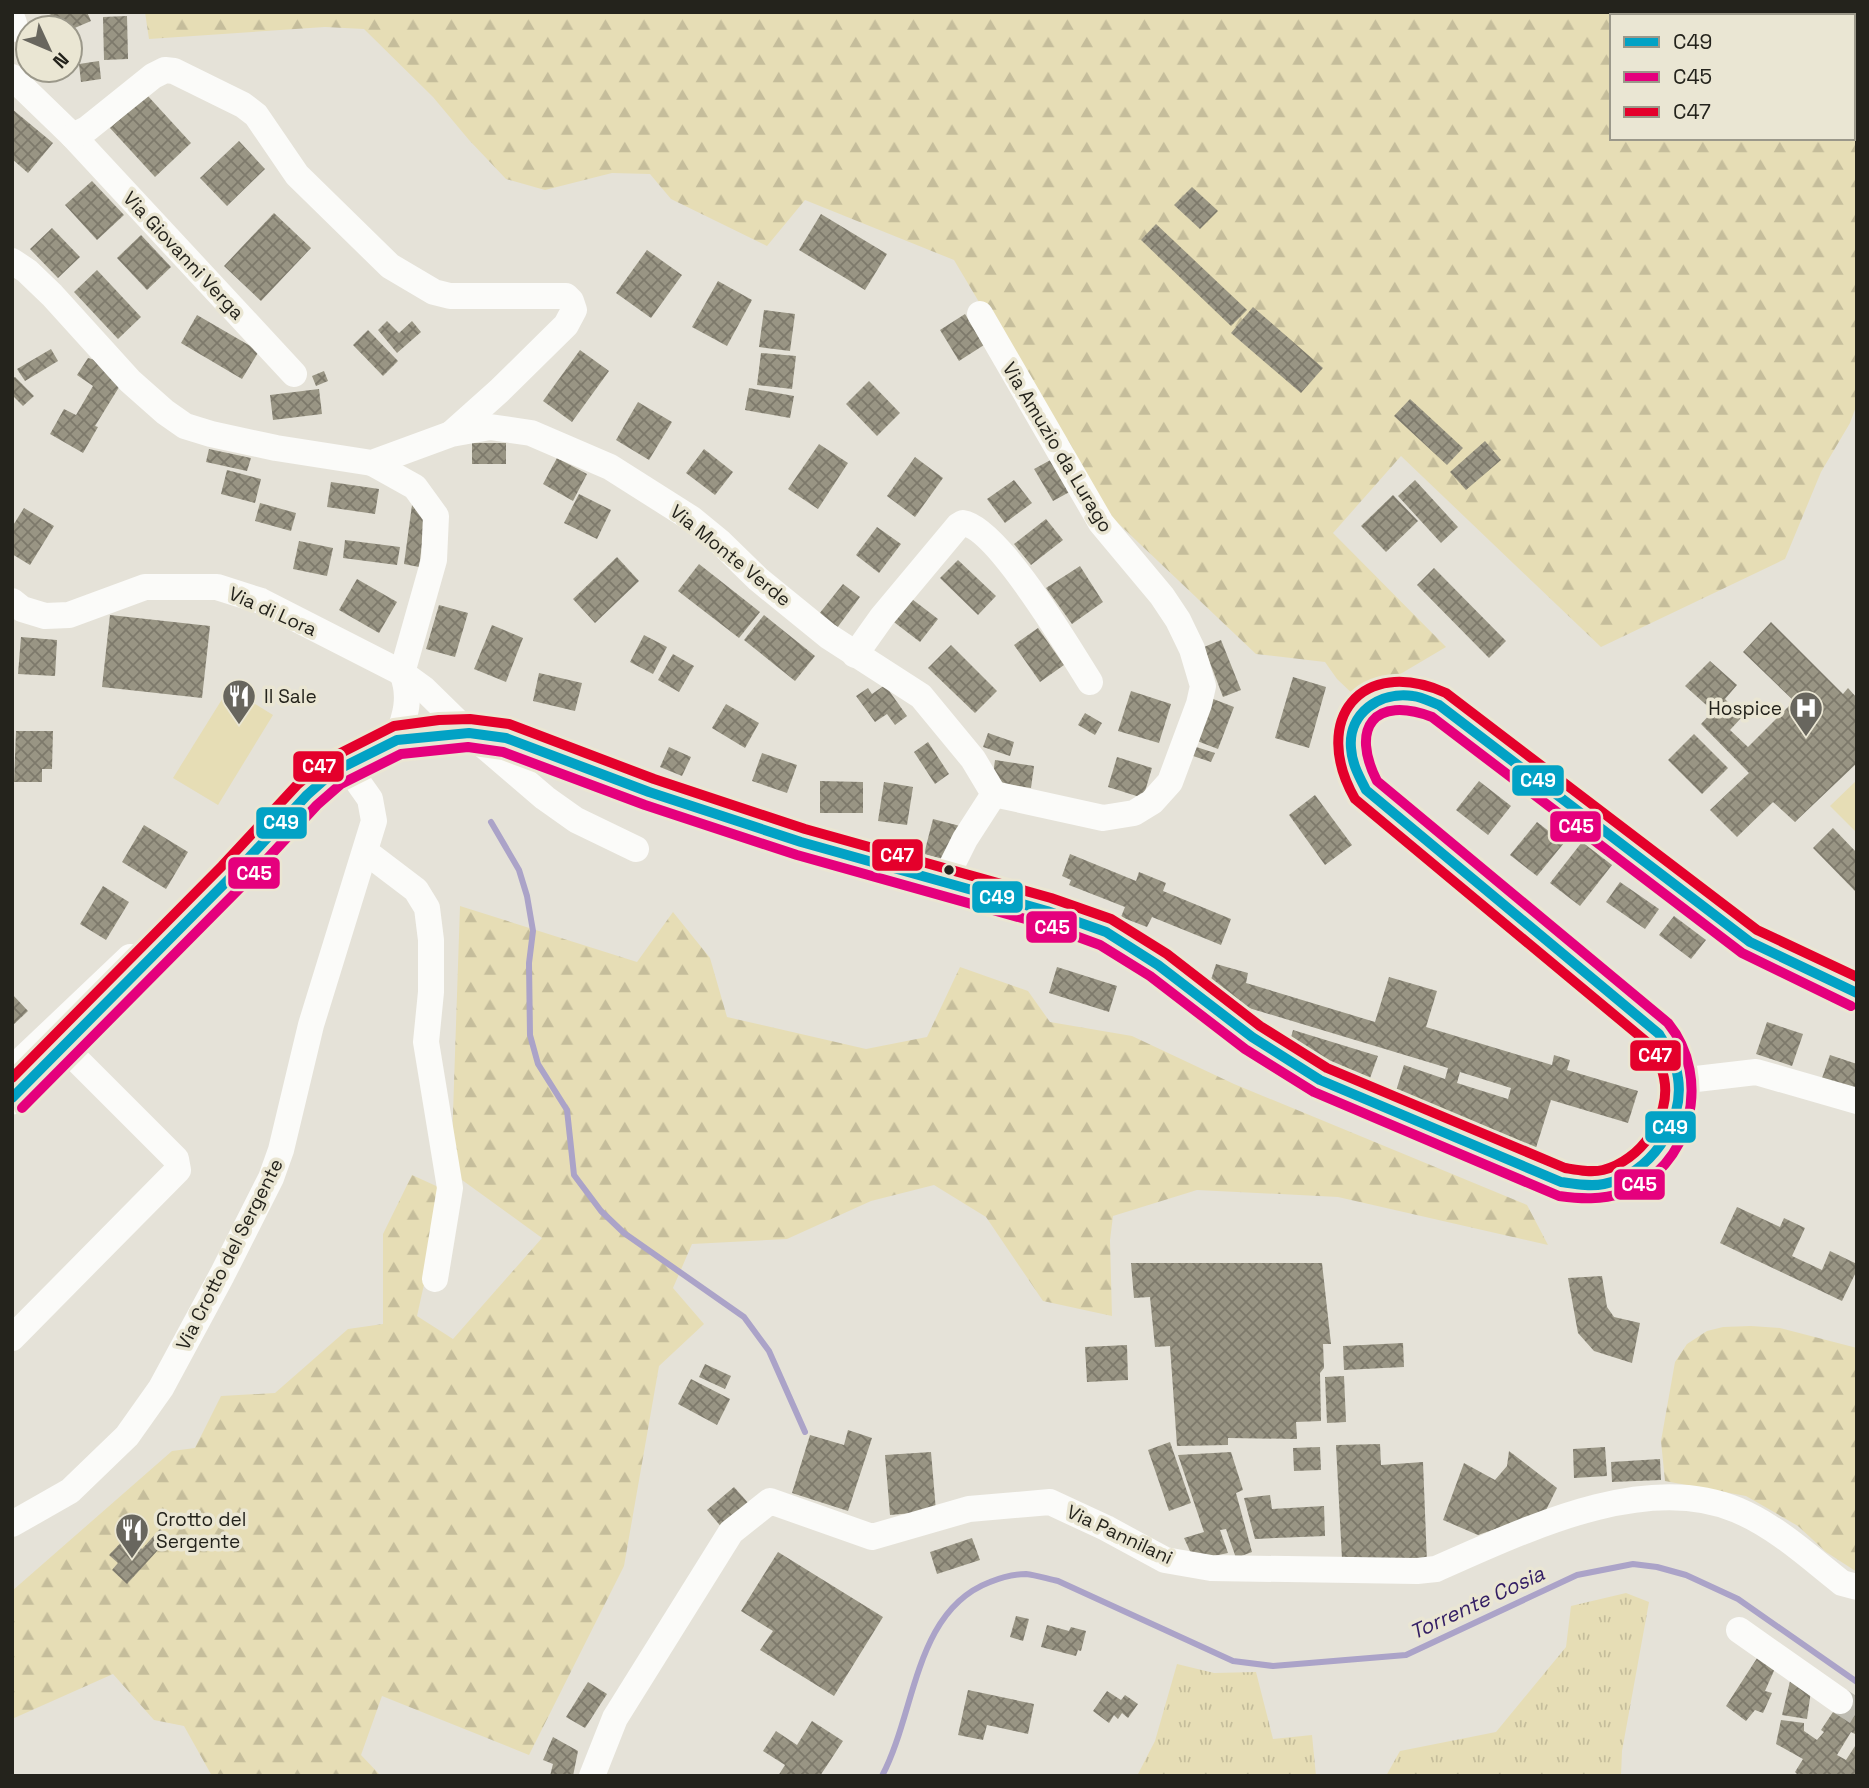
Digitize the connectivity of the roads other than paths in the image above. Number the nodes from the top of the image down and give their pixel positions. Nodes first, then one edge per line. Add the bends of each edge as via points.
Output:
1 (12, 18) edge
2 (12, 29) edge
3 (12, 78) edge
4 (73, 136) junction
5 (12, 261) edge
6 (980, 314) dead end
7 (294, 374) dead end
8 (451, 434) junction
9 (372, 463) junction
10 (12, 601) edge
11 (855, 655) junction
12 (402, 673) junction
13 (1090, 682) dead end
14 (469, 733) junction
15 (397, 740) junction
16 (346, 765) junction
17 (994, 794) junction
18 (636, 849) dead end
19 (366, 852) junction
20 (943, 883) junction
21 (205, 904) junction
22 (1857, 993) edge
23 (64, 1046) junction
24 (12, 1069) edge
25 (1679, 1081) junction
26 (12, 1098) edge
27 (1857, 1101) edge
28 (435, 1279) dead end
29 (12, 1338) edge
30 (12, 1524) edge
31 (1857, 1587) edge
32 (1740, 1630) dead end
33 (1840, 1701) tunnel mouth
34 (592, 1776) edge

1 - 2 street
3 - 4 street, Via Giovanni Verga
4 - 7 street, Via Giovanni Verga
4 - 8 street via 153,76 174,71 256,116 297,175 390,267 450,296 566,296 574,310 566,325
5 - 9 street via 52,295 130,381 185,426 276,448
6 - 17 street, Via Amuzio da Lurago via 1101,523 1178,620 1203,686 1170,782 1134,813 1093,817
8 - 9 street
8 - 11 street, Via Monte Verde via 489,427 531,433 610,467 692,519 758,579
9 - 12 street via 415,487 436,516 433,560
10 - 12 street, Via di Lora via 45,616 69,615 145,587 217,587 261,601
11 - 13 street via 963,523 982,533 1024,581
11 - 17 street, Via Monte Verde via 921,696 973,759
12 - 14 street, Via di Lora
12 - 15 street via 408,688 406,715
14 - 15 main road
14 - 18 street, Via di Lora via 545,798
14 - 20 main road via 506,738 649,792
15 - 16 main road
16 - 19 street, Via Crotto del Sergente via 370,799 374,821
16 - 21 main road via 307,795
17 - 20 street
19 - 28 street via 416,890 427,908 432,992 426,1042 450,1188
19 - 30 street, Via Crotto del Sergente via 311,1025 281,1150 222,1275 161,1388 127,1436 70,1490
20 - 25 main road via 1105,932 1320,1080 1561,1182 1607,1184 1645,1163 1674,1122
21 - 23 main road
21 - 24 street via 191,899
22 - 25 main road via 1750,942 1439,705 1423,696 1395,693 1365,709 1353,724 1350,757 1366,789 1659,1034
23 - 26 main road
23 - 29 street via 176,1160 178,1170
25 - 27 street via 1756,1072
31 - 34 street, Via Pannilani via 1842,1583 1771,1527 1736,1509 1696,1499 1658,1497 1575,1512 1436,1569 1418,1571 1211,1568 1165,1560 1051,1502 969,1509 872,1537 770,1501 731,1532 615,1718
32 - 33 street

